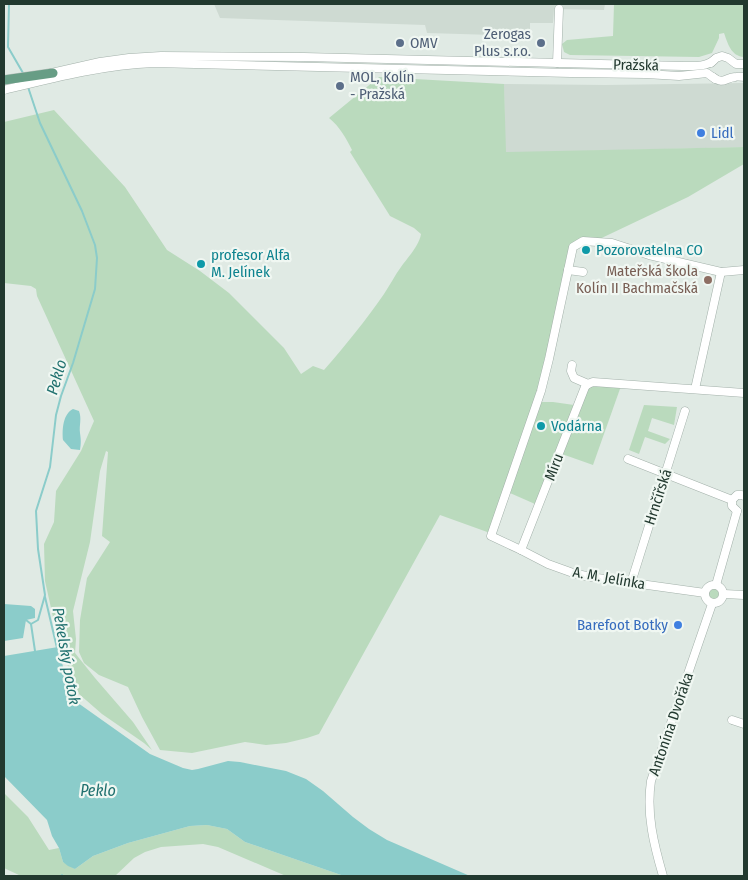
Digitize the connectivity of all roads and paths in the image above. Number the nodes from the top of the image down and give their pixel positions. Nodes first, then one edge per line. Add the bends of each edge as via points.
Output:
1 (558, 10) dead end
2 (714, 60) junction
3 (731, 60) junction
4 (557, 63) junction
5 (744, 64) edge
6 (54, 73) joint
7 (744, 77) edge
8 (715, 78) junction
9 (34, 79) junction
10 (729, 79) junction
11 (11, 82) edge
12 (4, 85) edge
13 (4, 90) edge
14 (568, 270) junction
15 (744, 270) edge
16 (583, 272) dead end
17 (721, 272) junction
18 (572, 366) dead end
19 (588, 384) junction
20 (695, 389) junction
21 (744, 393) edge
22 (685, 411) dead end
23 (628, 459) dead end
24 (666, 474) junction
25 (744, 486) edge
26 (743, 495) edge
27 (732, 500) junction
28 (741, 510) edge
29 (522, 550) junction
30 (631, 583) junction
31 (716, 585) junction
32 (705, 593) junction
33 (724, 594) junction
34 (744, 595) edge
35 (712, 604) junction
36 (732, 720) dead end
37 (744, 724) edge
38 (663, 873) edge

1 - 4 street
2 - 3 street via 722,56
2 - 4 street, Pražská via 695,66
2 - 8 street via 710,70
3 - 5 street
3 - 10 street via 735,69
4 - 6 street, Pražská via 161,56 100,62
6 - 9 main road
7 - 10 street
8 - 9 street via 705,73 679,76 171,63 121,66
8 - 10 street via 721,81
9 - 11 main road
11 - 12 street
11 - 13 street
14 - 16 street
14 - 17 street via 573,247 583,241 612,243
14 - 29 street, A. M. Jelínka via 541,392 491,536
15 - 17 street
17 - 20 street
18 - 19 street via 574,378
19 - 20 street
19 - 29 street, Míru
20 - 21 street
22 - 24 street, Hrnčířská
23 - 24 street
24 - 27 street
24 - 30 street, Hrnčířská
25 - 26 street
26 - 27 street via 734,496
27 - 28 street via 732,506
28 - 31 street
29 - 30 street, A. M. Jelínka via 573,574
30 - 32 street, A. M. Jelínka
31 - 32 street via 708,587
31 - 33 street
32 - 35 street
33 - 34 street
33 - 35 street via 720,602
35 - 38 street, Antonína Dvořáka via 651,781 650,818
36 - 37 street

